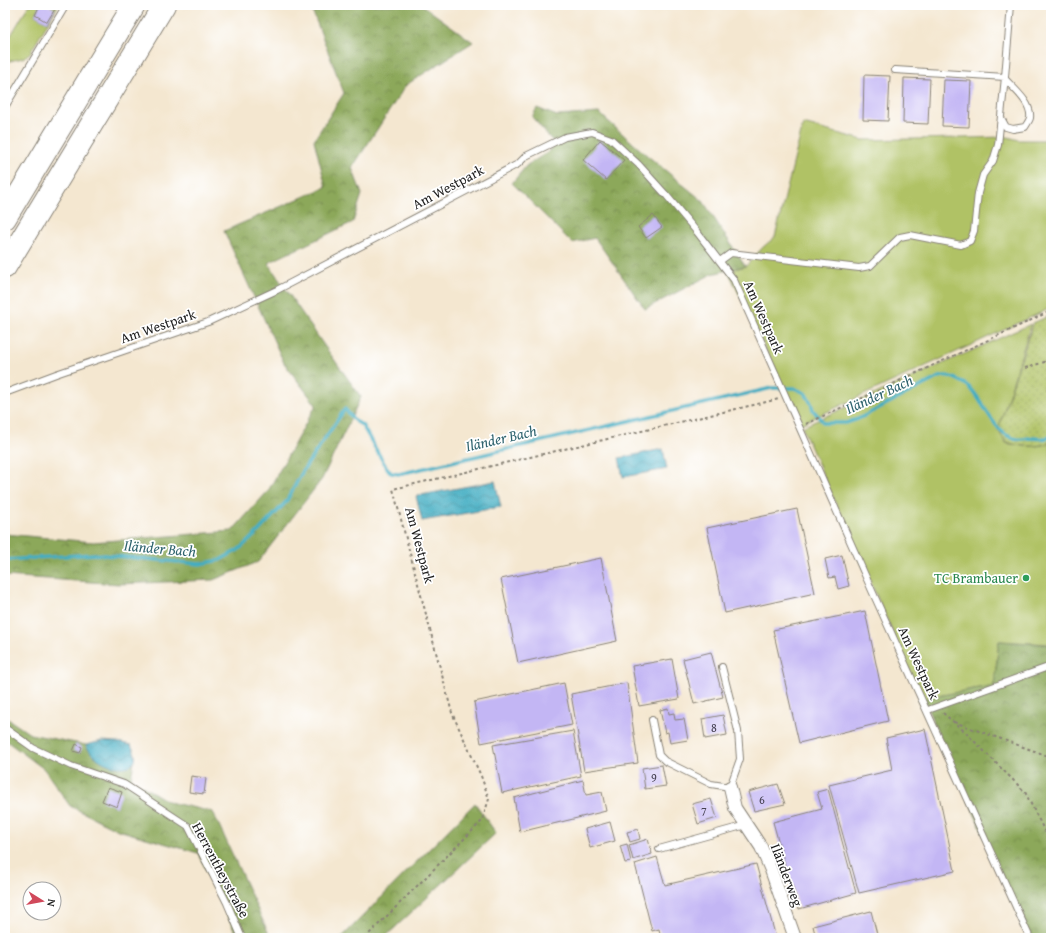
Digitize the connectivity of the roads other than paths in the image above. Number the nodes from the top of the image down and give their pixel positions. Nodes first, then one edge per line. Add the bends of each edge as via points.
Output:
1 (66, 5) edge
2 (134, 5) edge
3 (164, 5) edge
4 (1011, 5) edge
5 (895, 70) dead end
6 (1005, 78) junction
7 (5, 107) edge
8 (1001, 118) junction
9 (5, 218) edge
10 (720, 261) junction
11 (5, 266) edge
12 (5, 392) edge
13 (1051, 666) edge
14 (722, 667) dead end
15 (928, 710) junction
16 (652, 720) dead end
17 (5, 728) edge
18 (730, 787) junction
19 (746, 825) junction
20 (659, 849) dead end
21 (242, 938) edge
22 (795, 938) edge
23 (1030, 938) edge

1 - 7 lane
2 - 9 highway
3 - 11 highway
4 - 6 lane
5 - 6 lane
6 - 8 lane
6 - 8 lane via 1029,108 1030,120 1025,127 1013,129 1006,127
8 - 10 lane via 998,145 993,161 983,175 978,193 974,231 970,241 961,245 910,235 900,237 870,266 859,268 731,253
10 - 12 lane, Am Westpark via 639,165 611,139 592,132 565,137 526,156 518,164 277,290 208,322
10 - 15 lane, Am Westpark via 734,280 873,593
13 - 15 lane
14 - 18 lane via 738,731 740,759
15 - 23 lane, Am Westpark
16 - 18 lane via 659,755 665,761 711,784
17 - 21 lane, Herrentheystraße via 33,748 71,766 124,784 188,826 228,903
18 - 19 street, Iländerweg via 735,808
19 - 20 lane
19 - 22 street, Iländerweg via 761,847 771,870

